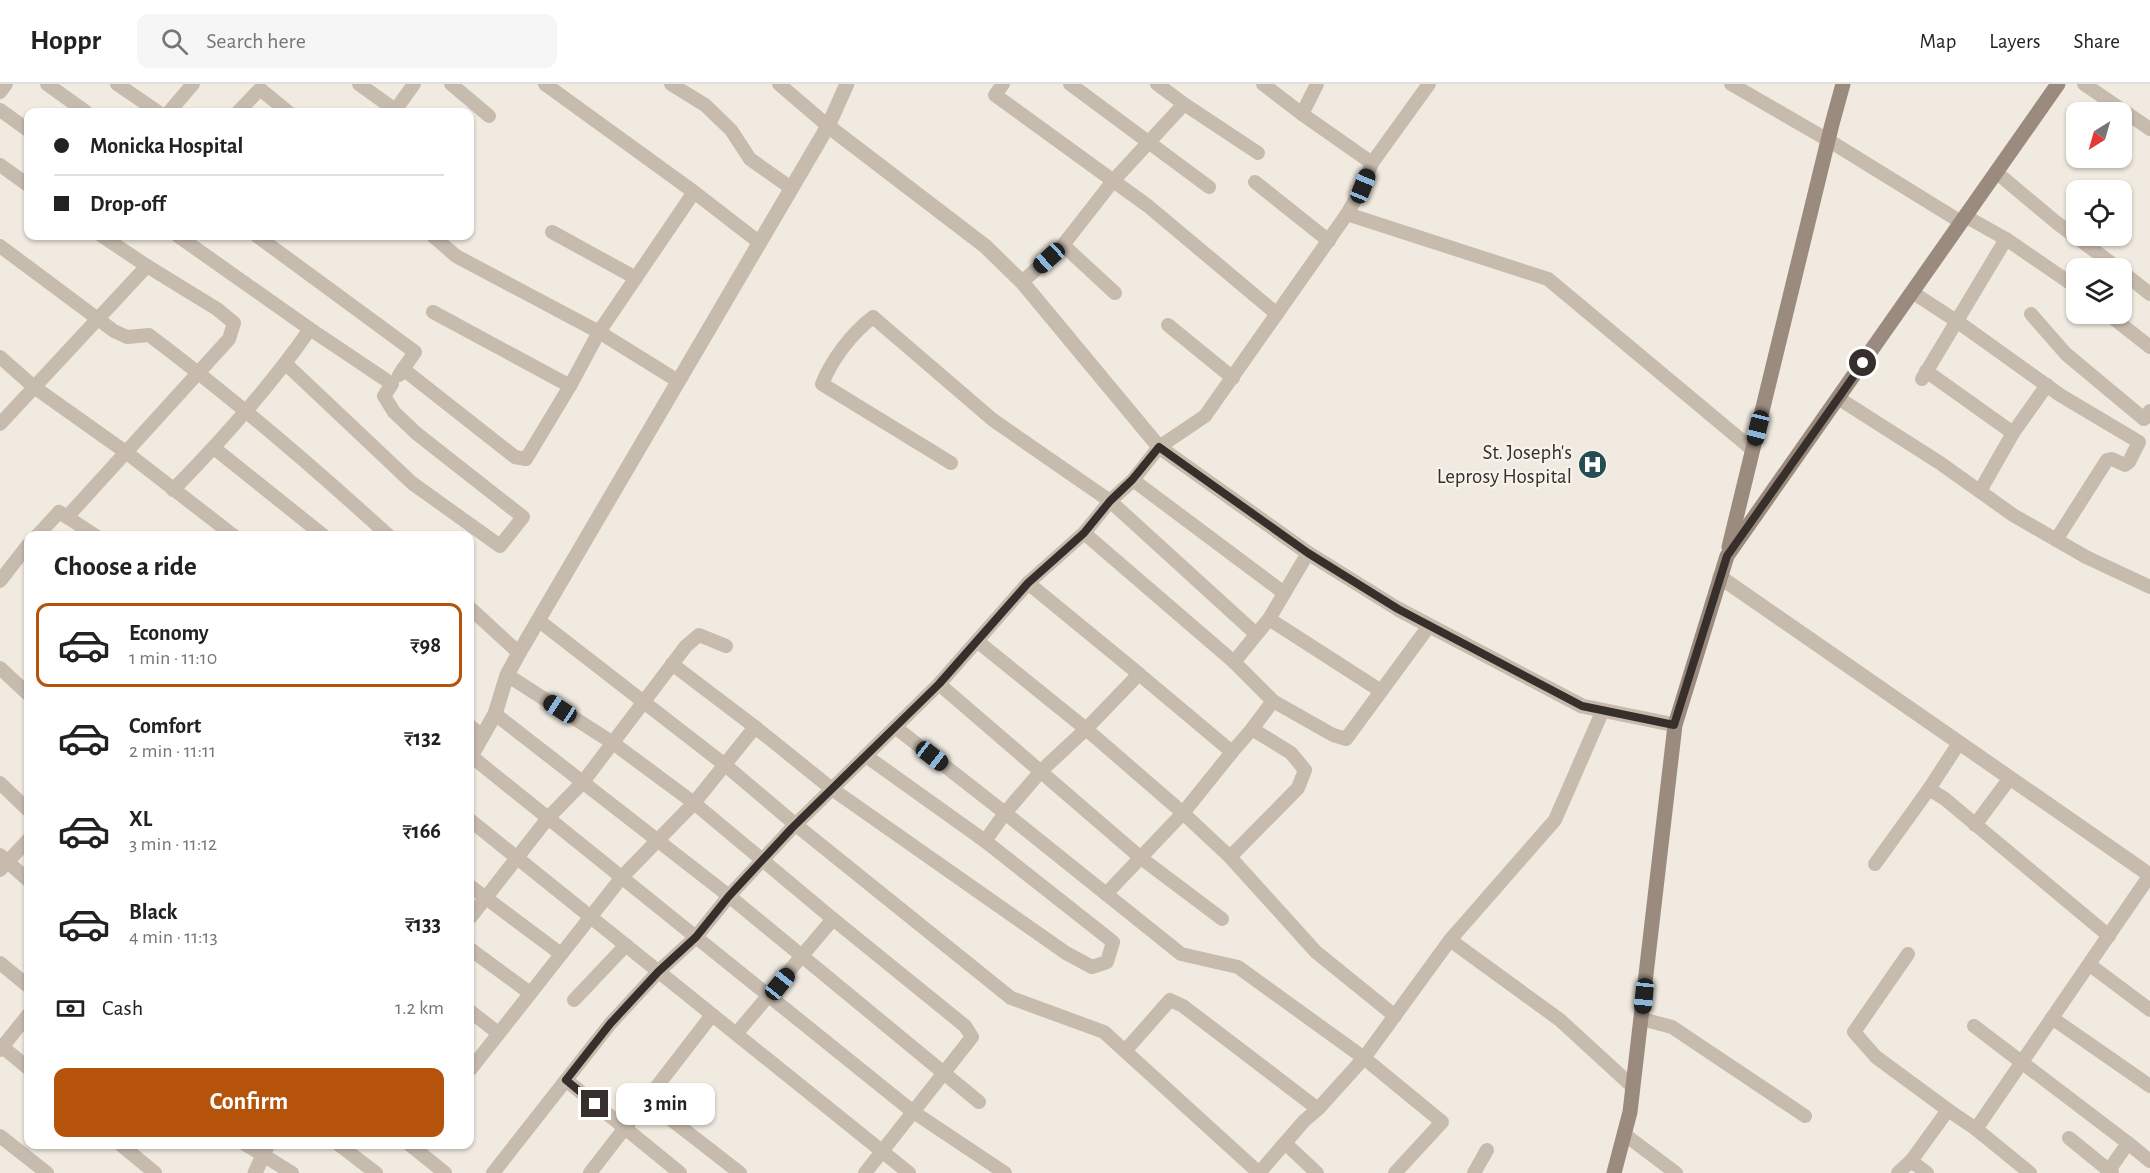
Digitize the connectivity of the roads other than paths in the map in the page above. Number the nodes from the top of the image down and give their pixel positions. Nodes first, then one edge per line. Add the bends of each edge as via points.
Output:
1 (6, 84) edge
2 (47, 84) edge
3 (194, 84) edge
4 (359, 84) edge
5 (414, 84) edge
6 (451, 84) edge
7 (545, 84) edge
8 (671, 84) edge
9 (779, 84) edge
10 (847, 84) edge
11 (1003, 84) edge
12 (1070, 84) edge
13 (1157, 84) edge
14 (1263, 84) edge
15 (1317, 84) edge
16 (1429, 84) edge
17 (1731, 84) edge
18 (1844, 84) edge
19 (2058, 84) edge
20 (2084, 84) edge
21 (123, 86) edge
22 (257, 86) edge
23 (0, 92) edge
24 (1184, 104) junction
25 (80, 108) edge
26 (153, 108) edge
27 (173, 108) edge
28 (241, 108) edge
29 (283, 108) edge
30 (391, 108) edge
31 (399, 108) edge
32 (0, 110) edge
33 (1302, 114) junction
34 (489, 116) dead end
35 (828, 126) junction
36 (24, 127) edge
37 (2150, 129) edge
38 (1828, 141) junction
39 (1148, 142) junction
40 (1258, 153) dead end
41 (1372, 163) junction
42 (0, 165) edge
43 (1996, 172) junction
44 (1113, 181) junction
45 (24, 182) edge
46 (1255, 182) dead end
47 (1209, 187) dead end
48 (790, 188) junction
49 (694, 192) junction
50 (1347, 214) junction
51 (1963, 219) junction
52 (552, 232) dead end
53 (2006, 239) junction
54 (108, 240) edge
55 (184, 240) edge
56 (262, 240) edge
57 (438, 240) edge
58 (1329, 241) junction
59 (760, 243) junction
60 (1063, 245) junction
61 (0, 246) edge
62 (2104, 258) edge
63 (147, 266) junction
64 (636, 278) junction
65 (2066, 280) edge
66 (2132, 280) edge
67 (1022, 282) junction
68 (1912, 292) junction
69 (1115, 293) dead end
70 (2150, 294) edge
71 (434, 312) dead end
72 (1276, 314) junction
73 (2031, 314) dead end
74 (98, 319) junction
75 (1958, 322) junction
76 (1168, 324) dead end
77 (2121, 324) edge
78 (310, 329) junction
79 (599, 332) junction
80 (2150, 347) edge
81 (0, 357) edge
82 (286, 364) junction
83 (403, 369) junction
84 (199, 372) junction
85 (1233, 378) junction
86 (678, 381) junction
87 (392, 384) junction
88 (2047, 385) junction
89 (570, 386) junction
90 (34, 387) junction
91 (1838, 398) junction
92 (247, 411) junction
93 (2148, 418) edge
94 (0, 424) edge
95 (2013, 433) junction
96 (1159, 447) junction
97 (214, 448) junction
98 (1753, 450) junction
99 (127, 453) junction
100 (951, 463) dead end
101 (1132, 480) junction
102 (173, 490) junction
103 (1980, 491) junction
104 (1110, 501) junction
105 (67, 517) junction
106 (42, 531) edge
107 (88, 531) edge
108 (227, 531) edge
109 (318, 531) edge
110 (383, 531) edge
111 (1084, 533) junction
112 (2056, 540) junction
113 (1308, 553) junction
114 (1727, 556) junction
115 (23, 559) edge
116 (1720, 577) junction
117 (0, 581) edge
118 (1028, 583) junction
119 (2150, 586) edge
120 (1284, 593) junction
121 (474, 612) edge
122 (1269, 619) junction
123 (538, 621) junction
124 (1429, 626) junction
125 (1256, 634) junction
126 (977, 640) junction
127 (726, 646) dead end
128 (519, 653) junction
129 (1234, 662) junction
130 (672, 664) junction
131 (0, 668) edge
132 (1139, 674) junction
133 (507, 675) junction
134 (939, 684) junction
135 (24, 690) edge
136 (1382, 691) junction
137 (644, 701) junction
138 (1273, 701) junction
139 (1603, 710) junction
140 (495, 714) junction
141 (1674, 725) junction
142 (755, 727) junction
143 (895, 727) junction
144 (474, 729) edge
145 (1086, 729) junction
146 (1252, 729) junction
147 (482, 736) junction
148 (1959, 742) junction
149 (613, 743) junction
150 (474, 750) edge
151 (1232, 752) junction
152 (866, 756) junction
153 (474, 760) edge
154 (725, 765) junction
155 (1041, 771) junction
156 (2010, 778) junction
157 (583, 782) junction
158 (0, 783) edge
159 (832, 789) junction
160 (1929, 789) junction
161 (694, 803) junction
162 (24, 806) edge
163 (1005, 813) junction
164 (1183, 813) junction
165 (548, 819) junction
166 (474, 823) edge
167 (796, 825) junction
168 (1975, 825) junction
169 (657, 840) junction
170 (985, 841) junction
171 (24, 843) edge
172 (1230, 857) junction
173 (518, 858) junction
174 (1141, 858) junction
175 (762, 861) junction
176 (2, 862) edge
177 (1875, 864) dead end
178 (2150, 875) edge
179 (24, 877) edge
180 (622, 877) junction
181 (474, 889) edge
182 (1106, 894) junction
183 (729, 896) junction
184 (485, 899) junction
185 (474, 913) edge
186 (590, 916) junction
187 (833, 919) junction
188 (1222, 919) dead end
189 (2109, 936) junction
190 (696, 937) junction
191 (1450, 940) junction
192 (626, 945) junction
193 (474, 951) edge
194 (561, 954) junction
195 (1908, 954) dead end
196 (803, 956) junction
197 (0, 963) edge
198 (2090, 965) junction
199 (658, 972) junction
200 (24, 983) edge
201 (530, 993) junction
202 (769, 997) junction
203 (574, 1000) dead end
204 (2150, 1010) edge
205 (474, 1014) edge
206 (712, 1015) junction
207 (1395, 1016) junction
208 (2052, 1018) junction
209 (1642, 1019) junction
210 (24, 1020) edge
211 (1974, 1026) dead end
212 (498, 1033) junction
213 (736, 1034) junction
214 (1, 1047) edge
215 (1125, 1051) junction
216 (1364, 1058) junction
217 (2023, 1061) junction
218 (24, 1065) edge
219 (474, 1065) edge
220 (943, 1074) junction
221 (566, 1080) junction
222 (2150, 1086) edge
223 (1633, 1087) junction
224 (646, 1100) junction
225 (979, 1102) dead end
226 (1318, 1109) junction
227 (1948, 1110) junction
228 (912, 1111) junction
229 (1805, 1116) dead end
230 (624, 1128) junction
231 (1976, 1129) junction
232 (1624, 1134) junction
233 (0, 1136) edge
234 (2069, 1138) dead end
235 (1285, 1143) junction
236 (2128, 1143) junction
237 (126, 1149) edge
238 (265, 1149) edge
239 (345, 1149) edge
240 (415, 1149) edge
241 (1487, 1150) dead end
242 (880, 1151) junction
243 (1911, 1161) junction
244 (2150, 1161) edge
245 (2109, 1172) edge
246 (47, 1173) edge
247 (155, 1173) edge
248 (255, 1173) edge
249 (292, 1173) edge
250 (376, 1173) edge
251 (446, 1173) edge
252 (493, 1173) edge
253 (590, 1173) edge
254 (680, 1173) edge
255 (740, 1173) edge
256 (865, 1173) edge
257 (909, 1173) edge
258 (1005, 1173) edge
259 (1259, 1173) edge
260 (1317, 1173) edge
261 (1395, 1173) edge
262 (1474, 1173) edge
263 (1614, 1173) edge
264 (1676, 1173) edge
265 (1898, 1173) edge
266 (1928, 1173) edge
267 (2030, 1173) edge

1 - 23 street
2 - 25 street
3 - 27 street
4 - 30 street
5 - 31 street
6 - 34 street
7 - 49 street
8 - 48 street via 705,105 731,130 750,159
9 - 35 street
10 - 35 street
11 - 44 street via 994,94
12 - 39 street
13 - 24 street
14 - 33 street
15 - 33 street
16 - 41 street
17 - 38 street
18 - 38 main road
19 - 43 main road
20 - 37 street
21 - 26 street
22 - 28 street
22 - 29 street
24 - 39 street
24 - 40 street
32 - 36 street
33 - 41 street
35 - 48 street
35 - 67 street via 985,246
38 - 51 street
38 - 98 main road
39 - 44 street
39 - 47 street
41 - 50 street
42 - 45 street
43 - 51 main road
43 - 62 street
44 - 60 street
44 - 72 street
46 - 58 street
48 - 59 street
49 - 59 street
49 - 64 street
50 - 58 street
50 - 98 street via 1548,279
51 - 53 street
51 - 68 main road
52 - 64 street
53 - 65 street
53 - 75 street
54 - 63 street
55 - 78 street
56 - 83 street via 415,352
57 - 79 street via 456,255
58 - 72 street
59 - 86 street
60 - 67 street
60 - 69 street
61 - 74 street
63 - 74 street
63 - 84 street via 234,323 230,339
64 - 79 street
66 - 70 street
67 - 96 street
68 - 75 street
68 - 91 main road
71 - 89 street
72 - 85 street
73 - 93 street via 2066,354
74 - 84 street via 127,337 149,335
74 - 90 street
75 - 88 street
75 - 95 street via 1924,375
76 - 85 street
77 - 80 street
78 - 82 street
78 - 87 street
79 - 86 street
79 - 89 street
81 - 90 street
82 - 87 street via 412,483 500,546 524,517 394,412 384,396
82 - 92 street
83 - 87 street
83 - 89 street via 515,457 526,459
84 - 92 street
84 - 99 street
85 - 96 street via 1205,416
86 - 123 street
88 - 95 street
88 - 112 street via 2139,442 2125,465 2107,460
90 - 94 street
90 - 99 street
91 - 103 street
91 - 114 main road
92 - 97 street
92 - 110 street
95 - 103 street
96 - 101 street
96 - 113 street
97 - 102 street
97 - 109 street
98 - 114 main road
99 - 102 street
99 - 105 street
100 - 104 street via 822,384 828,369 873,317 993,420
101 - 104 street
101 - 120 street
102 - 108 street
103 - 112 street
104 - 111 street
104 - 125 street
105 - 106 street via 59,512
105 - 107 street
111 - 118 street
111 - 129 street
112 - 119 street
113 - 120 street
113 - 124 street
114 - 116 main road
115 - 117 street
116 - 141 main road
116 - 148 street
118 - 126 street
118 - 132 street
120 - 122 street
121 - 128 street
122 - 125 street
122 - 136 street
123 - 128 street
123 - 137 street
124 - 136 street
124 - 139 street via 1582,706
125 - 129 street
126 - 134 street
126 - 145 street
127 - 130 street via 699,635
128 - 133 street
129 - 138 street
130 - 137 street
130 - 142 street
131 - 135 street
132 - 145 street
132 - 151 street
133 - 140 street
133 - 149 street
134 - 143 street
134 - 155 street
136 - 138 street via 1346,739
137 - 149 street
137 - 154 street
138 - 146 street
139 - 141 street
139 - 191 street via 1555,820
140 - 147 street
140 - 157 street
141 - 209 main road
142 - 154 street
142 - 159 street
143 - 152 street
143 - 163 street
144 - 147 street
145 - 155 street
145 - 164 street
146 - 151 street
146 - 172 street via 1291,753 1305,770 1298,788
147 - 150 street
148 - 156 street
148 - 160 street
149 - 157 street
149 - 161 street
151 - 164 street
152 - 159 street
152 - 170 street
153 - 165 street
154 - 161 street
154 - 167 street
155 - 163 street
155 - 174 street
156 - 168 street
156 - 178 street
157 - 165 street
157 - 169 street
158 - 162 street
159 - 167 street
159 - 170 street via 1066,953 1092,967 1107,962 1113,942
160 - 168 street
160 - 177 street
161 - 169 street
161 - 175 street
163 - 170 street
163 - 182 street
164 - 172 street
164 - 174 street
165 - 173 street
165 - 180 street
166 - 173 street
167 - 175 street
167 - 215 street via 1011,998 1104,1032
168 - 189 street
169 - 180 street
169 - 183 street
171 - 176 street
172 - 207 street via 1316,952
173 - 184 street
173 - 186 street
174 - 182 street
174 - 188 street
175 - 183 street
175 - 187 street
176 - 179 street
178 - 189 street
180 - 186 street
180 - 190 street
181 - 184 street
182 - 216 street via 1181,954 1238,967
183 - 190 street
183 - 196 street
184 - 185 street
184 - 194 street
186 - 192 street
186 - 194 street
187 - 196 street
187 - 220 street via 965,1026 972,1037
189 - 198 street
190 - 199 street
190 - 202 street
191 - 207 street
191 - 223 street via 1560,1020
192 - 199 street
192 - 203 street
193 - 201 street
194 - 201 street
195 - 227 street via 1854,1032 1876,1057
196 - 202 street
196 - 220 street
197 - 200 street
198 - 204 street
198 - 208 street
199 - 206 street
199 - 221 street
201 - 212 street
202 - 213 street
202 - 228 street
205 - 212 street
206 - 213 street
206 - 224 street
207 - 216 street
208 - 217 street
208 - 222 street
209 - 223 main road
209 - 229 street via 1671,1026
210 - 214 street
211 - 217 street
212 - 219 street
213 - 242 street
214 - 218 street
215 - 226 street via 1170,1000
215 - 259 street
216 - 226 street
216 - 261 street via 1442,1122
217 - 231 street
217 - 236 street
220 - 225 street
220 - 228 street
221 - 230 street
221 - 252 street
223 - 232 main road
224 - 230 street
224 - 255 street
226 - 235 street
227 - 231 street
227 - 243 street
228 - 242 street
228 - 258 street
230 - 253 street
230 - 254 street
231 - 267 street
232 - 263 main road
232 - 264 street
233 - 246 street
234 - 245 street
235 - 259 street
235 - 260 street
236 - 244 street
236 - 245 street
237 - 247 street
238 - 248 street
238 - 249 street
239 - 250 street
240 - 251 street
241 - 262 street
242 - 256 street
242 - 257 street
243 - 265 street
243 - 266 street

